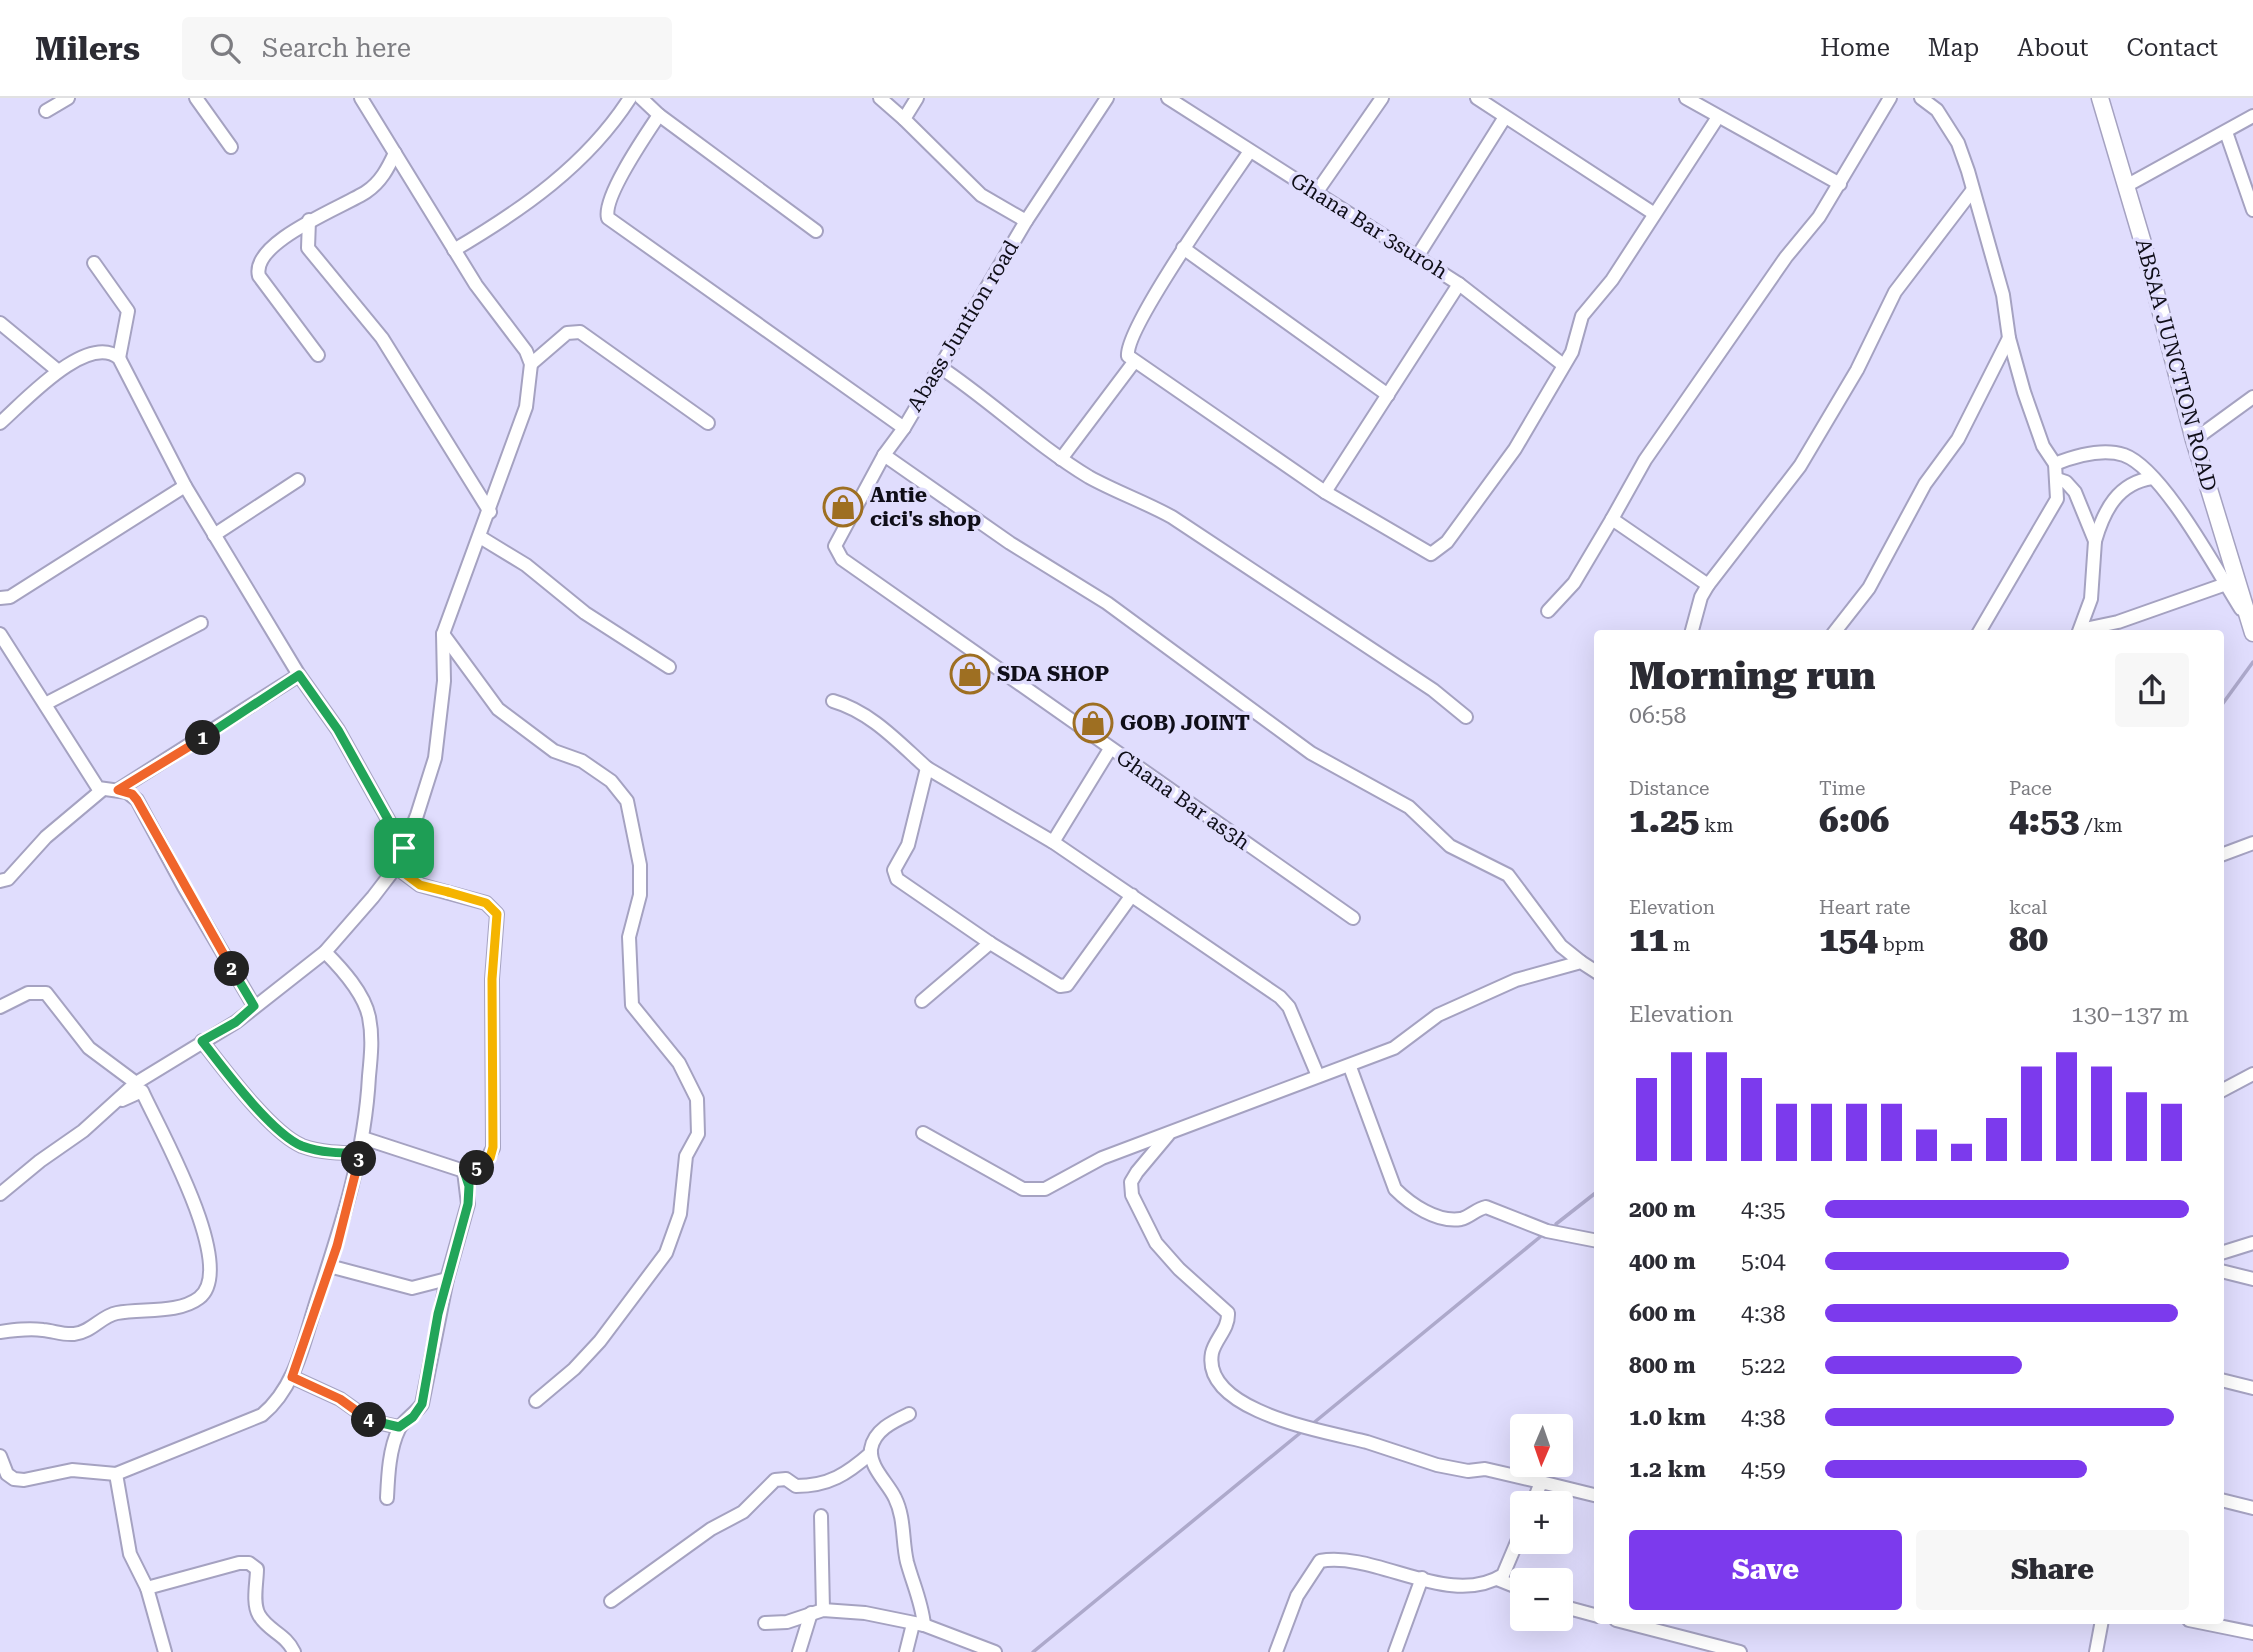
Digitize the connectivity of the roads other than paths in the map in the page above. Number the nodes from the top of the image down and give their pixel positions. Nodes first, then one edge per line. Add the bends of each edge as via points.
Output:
1 (68, 98) edge
2 (196, 98) edge
3 (361, 98) edge
4 (630, 98) edge
5 (642, 98) edge
6 (880, 98) edge
7 (917, 98) edge
8 (1107, 98) edge
9 (1168, 98) edge
10 (1382, 98) edge
11 (1477, 98) edge
12 (1686, 98) edge
13 (1890, 98) edge
14 (1921, 98) edge
15 (2099, 98) edge
16 (46, 111) dead end
17 (659, 115) junction
18 (2253, 116) edge
19 (1505, 117) junction
20 (1718, 117) junction
21 (904, 119) junction
22 (2226, 132) junction
23 (231, 147) dead end
24 (1250, 151) junction
25 (395, 153) junction
26 (1840, 184) junction
27 (2126, 186) junction
28 (1972, 191) junction
29 (1316, 193) junction
30 (2253, 210) edge
31 (1653, 213) junction
32 (309, 220) junction
33 (1026, 221) junction
34 (816, 230) dead end
35 (1183, 248) junction
36 (454, 250) junction
37 (1417, 257) junction
38 (94, 263) dead end
39 (1459, 284) junction
40 (0, 323) edge
41 (2009, 338) junction
42 (318, 355) dead end
43 (119, 358) junction
44 (1134, 362) junction
45 (531, 364) junction
46 (1562, 364) junction
47 (940, 367) junction
48 (57, 370) junction
49 (1388, 395) junction
50 (2253, 397) edge
51 (0, 423) edge
52 (708, 424) dead end
53 (904, 428) junction
54 (2194, 440) junction
55 (884, 455) junction
56 (1061, 459) junction
57 (2055, 464) junction
58 (2152, 478) junction
59 (2057, 479) junction
60 (298, 480) dead end
61 (186, 486) junction
62 (1325, 492) junction
63 (490, 512) junction
64 (1612, 519) junction
65 (214, 535) junction
66 (480, 537) junction
67 (2095, 541) junction
68 (842, 559) joint
69 (2226, 584) junction
70 (1708, 585) junction
71 (0, 598) edge
72 (1548, 611) dead end
73 (201, 623) dead end
74 (2251, 627) edge
75 (1692, 630) edge
76 (1836, 630) edge
77 (1980, 630) edge
78 (2080, 630) edge
79 (2087, 630) edge
80 (0, 634) edge
81 (443, 634) junction
82 (669, 667) dead end
83 (299, 675) junction
84 (833, 701) dead end
85 (47, 703) junction
86 (1466, 717) dead end
87 (1110, 749) junction
88 (927, 768) junction
89 (102, 790) junction
90 (118, 790) junction
91 (1054, 842) junction
92 (2253, 844) edge
93 (404, 848) junction
94 (2224, 854) edge
95 (396, 867) junction
96 (0, 881) edge
97 (1132, 895) junction
98 (1353, 918) dead end
99 (990, 943) junction
100 (325, 952) junction
101 (1581, 962) junction
102 (1594, 970) edge
103 (922, 1000) dead end
104 (254, 1006) junction
105 (0, 1007) edge
106 (202, 1041) junction
107 (1350, 1067) junction
108 (2253, 1074) edge
109 (1318, 1076) junction
110 (135, 1083) junction
111 (2224, 1089) edge
112 (99, 1116) junction
113 (923, 1133) dead end
114 (1168, 1135) junction
115 (363, 1138) junction
116 (360, 1153) junction
117 (464, 1171) junction
118 (0, 1194) edge
119 (1594, 1240) edge
120 (2253, 1242) edge
121 (2224, 1252) edge
122 (330, 1266) junction
123 (2224, 1272) edge
124 (447, 1279) junction
125 (2253, 1279) edge
126 (0, 1332) edge
127 (292, 1377) junction
128 (2224, 1381) edge
129 (2253, 1388) edge
130 (536, 1401) dead end
131 (909, 1413) dead end
132 (399, 1427) junction
133 (871, 1453) junction
134 (0, 1456) edge
135 (116, 1474) junction
136 (1541, 1482) junction
137 (1538, 1491) edge
138 (1594, 1495) edge
139 (387, 1498) dead end
140 (2224, 1501) edge
141 (2253, 1508) edge
142 (821, 1516) dead end
143 (1514, 1554) edge
144 (1422, 1578) junction
145 (1497, 1579) junction
146 (1510, 1585) edge
147 (147, 1588) junction
148 (611, 1601) dead end
149 (1573, 1609) edge
150 (817, 1612) junction
151 (1594, 1615) edge
152 (765, 1623) dead end
153 (1632, 1624) edge
154 (2101, 1624) edge
155 (2209, 1624) edge
156 (918, 1625) junction
157 (2253, 1633) edge
158 (164, 1652) edge
159 (294, 1652) edge
160 (799, 1652) edge
161 (906, 1652) edge
162 (995, 1652) edge
163 (1276, 1652) edge
164 (1395, 1652) edge
165 (1740, 1652) edge
166 (2096, 1652) edge

1 - 16 street
2 - 23 street
3 - 25 street
4 - 36 street via 610,129 572,169 510,217
5 - 17 street
6 - 21 street
7 - 21 street
8 - 33 street, Abass Juntion road
9 - 24 street, Ghana Bar 3suroh
10 - 29 street
11 - 19 street
12 - 20 street
13 - 26 street
14 - 28 street via 1937,110 1958,143
15 - 27 street, ABSAA JUNCTION ROAD
17 - 34 street
17 - 53 street via 615,190 606,211 608,218
18 - 22 street
19 - 31 street
19 - 37 street
20 - 26 street
20 - 31 street
21 - 33 street via 981,195
22 - 27 street
22 - 30 street
24 - 29 street, Ghana Bar 3suroh
24 - 35 street
25 - 32 street via 384,176 367,191
25 - 36 street
26 - 64 street via 1645,460
27 - 54 street, ABSAA JUNCTION ROAD
28 - 41 street via 2003,295
28 - 70 street via 1895,292 1857,370 1800,466
29 - 37 street, Ghana Bar 3suroh
31 - 46 street via 1612,280 1589,303 1572,352
32 - 42 street via 262,257 257,268 258,276
32 - 63 street via 308,248 382,338
33 - 47 street, Abass Juntion road
35 - 44 street via 1127,349
35 - 49 street
36 - 45 street
37 - 39 street, Ghana Bar 3suroh
38 - 43 street via 128,311
39 - 46 street, Ghana Bar 3suroh
39 - 49 street
40 - 48 street
41 - 57 street via 2043,446
41 - 76 street via 1958,439 1925,484 1869,588
43 - 48 street via 101,349
43 - 61 street
44 - 56 street
44 - 62 street
45 - 52 street via 567,333 580,332
45 - 63 street via 526,407
46 - 62 street via 1515,449 1439,551 1426,554
47 - 53 street, Abass Juntion road
47 - 56 street
48 - 51 street
49 - 62 street
50 - 54 street
53 - 55 street, Abass Juntion road
54 - 74 street, ABSAA JUNCTION ROAD
55 - 68 street, Abass Juntion road via 837,540 835,547
55 - 101 street via 1010,543 1107,603 1311,753 1409,807 1450,846 1508,875 1561,946
56 - 86 street via 1172,517 1433,690
57 - 58 street via 2108,453 2125,456
57 - 59 street
58 - 67 street via 2125,486 2108,507
58 - 69 street via 2186,520
59 - 67 street via 2075,492
59 - 77 street via 2057,499
60 - 65 street
61 - 65 street
61 - 71 street via 10,597
63 - 66 street
64 - 70 street
64 - 72 street via 1574,583
65 - 83 street
66 - 81 street
66 - 82 street
67 - 78 street via 2091,598
68 - 87 street, Ghana Bar as3h
69 - 74 street
69 - 79 street
70 - 75 street
73 - 85 street
80 - 85 street
81 - 93 street via 438,742
81 - 130 street via 498,709 554,751 582,761 611,781 627,801 640,866 640,895 629,937 632,1005 678,1062 697,1099 698,1134 686,1156 680,1214 666,1253 600,1340
83 - 90 street
83 - 93 street via 338,730
84 - 88 street via 879,724
85 - 89 street via 74,754
87 - 91 street
87 - 98 street, Ghana Bar as3h
88 - 91 street
88 - 99 street via 908,845 894,870 897,879
89 - 90 street
89 - 96 street via 46,837 8,879
90 - 104 street via 137,800
91 - 97 street
92 - 94 street
93 - 95 street
95 - 100 street
95 - 117 street via 420,885 486,903 497,914 492,979 493,1147 484,1165
97 - 99 street via 1067,985 1060,986
97 - 109 street via 1280,997 1289,1007
99 - 103 street
100 - 104 street
100 - 115 street via 341,968 368,1014 372,1038
101 - 102 street
101 - 107 street via 1516,980 1462,1003 1394,1048
104 - 106 street
105 - 110 street via 27,993 46,993 89,1048
106 - 110 street
106 - 116 street via 279,1130 300,1145 326,1152
107 - 109 street
107 - 119 street via 1395,1189 1407,1201 1419,1209 1461,1219 1486,1208 1547,1231
108 - 111 street
109 - 114 street
110 - 112 street
112 - 118 street
112 - 126 street via 114,1103 142,1091 203,1220 209,1284 202,1297 186,1306 111,1314 76,1334 25,1329
113 - 114 street via 1034,1191 1102,1158
114 - 136 street via 1137,1172 1131,1182 1132,1195 1156,1243 1227,1314 1212,1353 1221,1387 1268,1415 1437,1465 1485,1469
115 - 116 street
115 - 117 street
116 - 122 street
117 - 124 street via 468,1204
120 - 121 street
122 - 124 street via 412,1288
122 - 127 street
123 - 125 street
124 - 132 street via 422,1404
127 - 132 street via 340,1399 371,1421
127 - 135 street via 262,1415
128 - 129 street
131 - 133 street via 885,1426
132 - 139 street via 388,1471
133 - 148 street via 846,1475 822,1484 796,1486 786,1479 775,1480 743,1512 711,1529
133 - 156 street via 896,1500 907,1560 923,1609
134 - 135 street via 6,1474 13,1479 72,1470
135 - 147 street via 130,1554
136 - 137 street
136 - 138 street
140 - 141 street
142 - 150 street
143 - 145 street
144 - 145 street via 1475,1587
144 - 163 street via 1346,1560 1320,1562 1297,1596
144 - 164 street
145 - 146 street
147 - 158 street
147 - 159 street via 249,1563 257,1569 258,1615 289,1639
149 - 151 street
150 - 152 street via 787,1622
150 - 156 street via 864,1614
150 - 160 street
153 - 165 street
154 - 166 street
155 - 157 street
156 - 161 street
156 - 162 street

